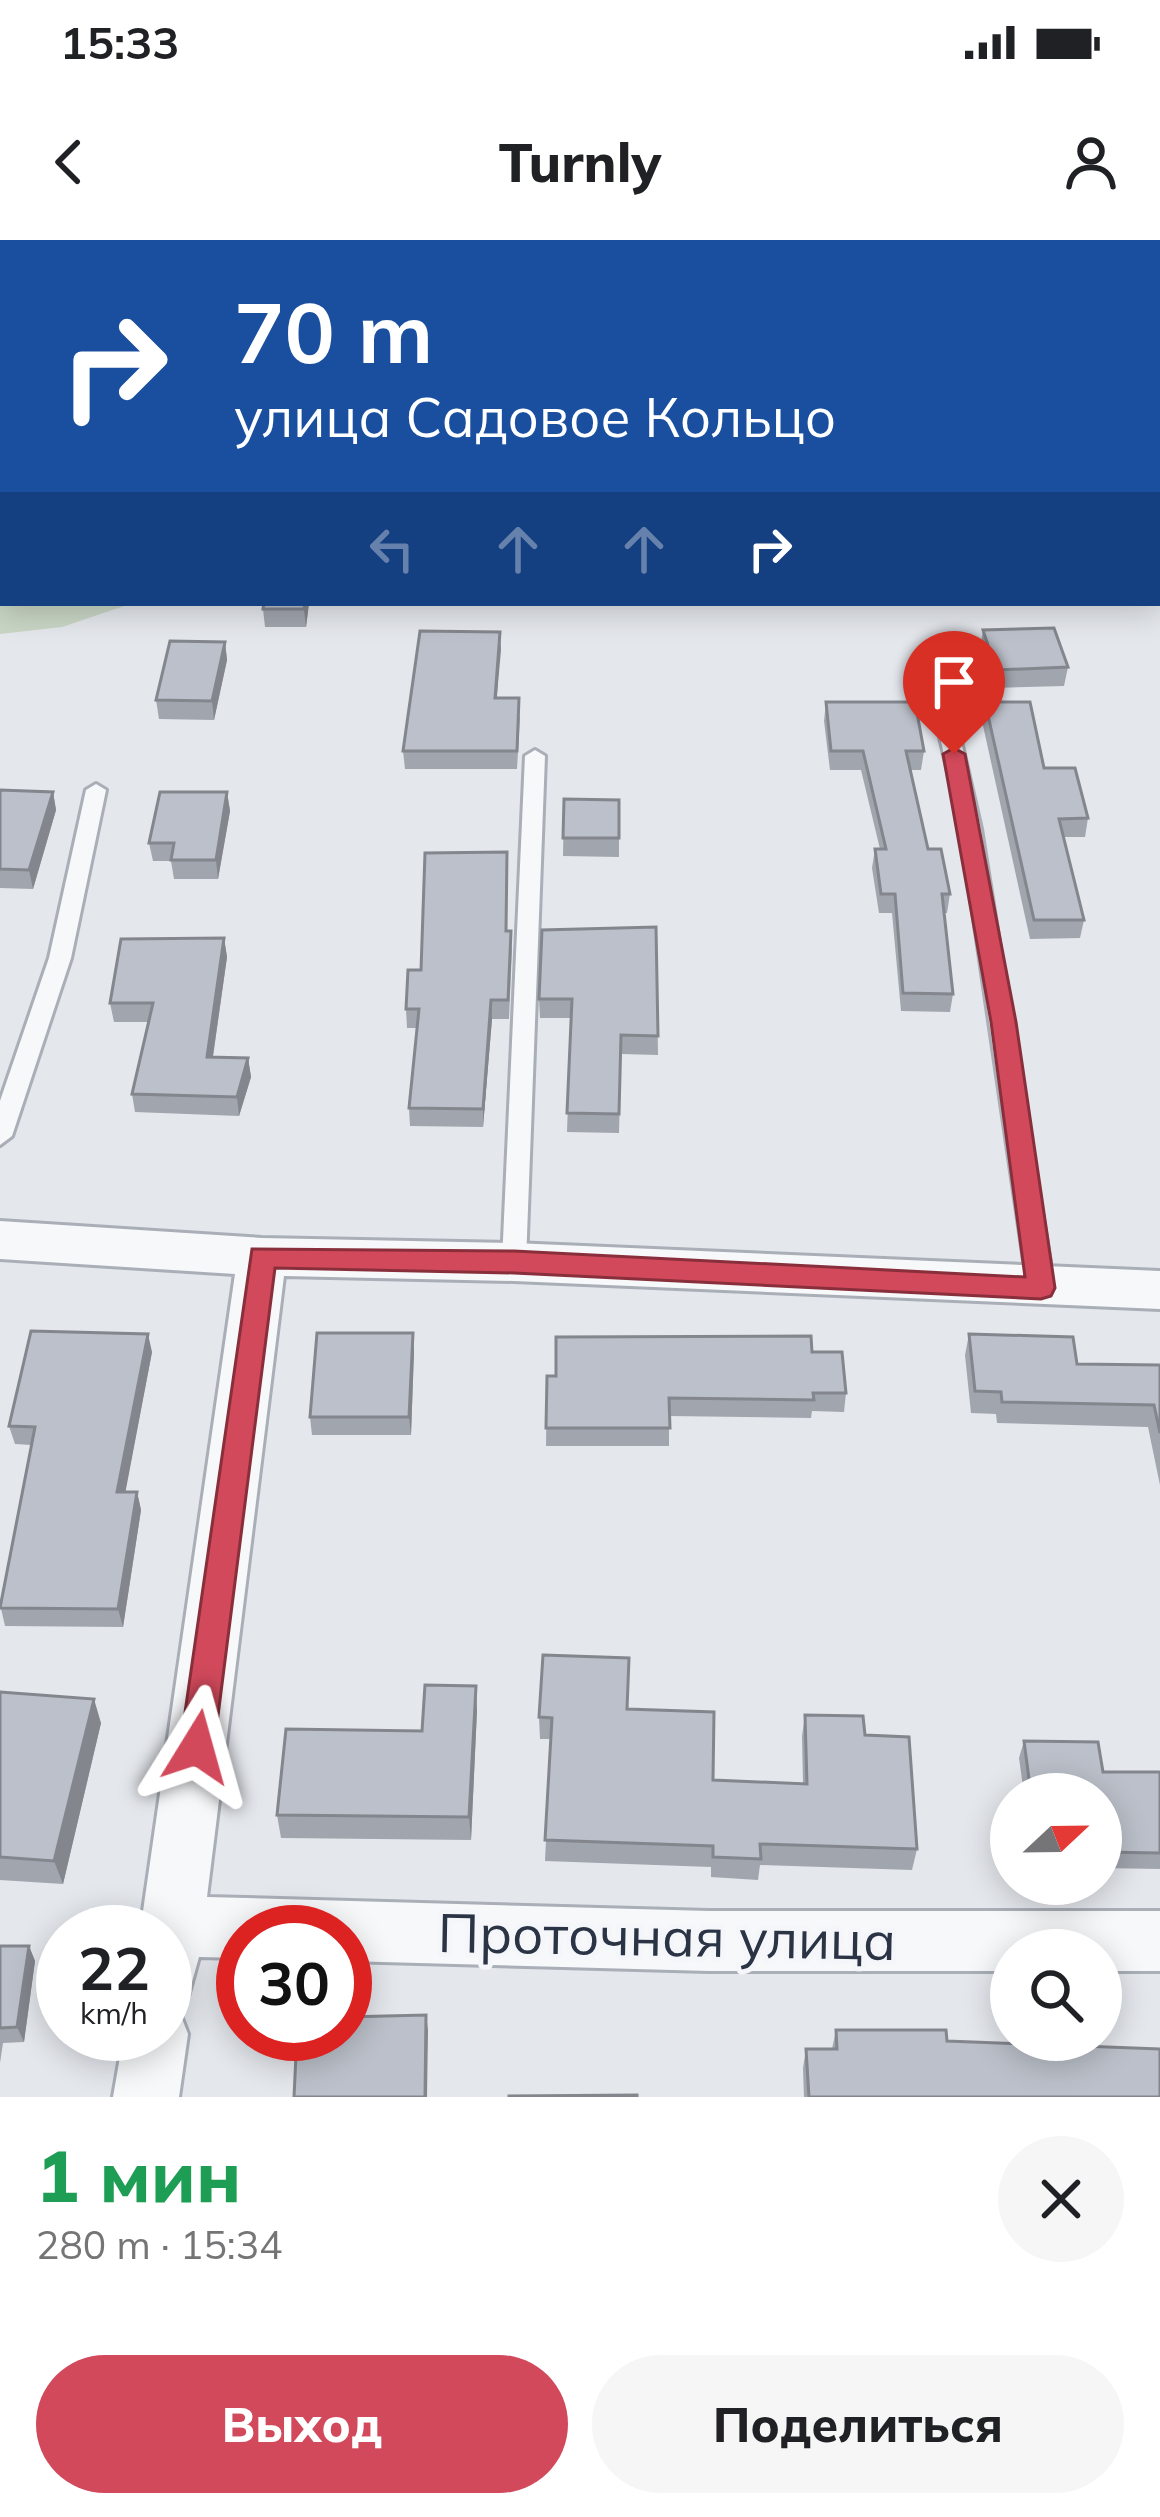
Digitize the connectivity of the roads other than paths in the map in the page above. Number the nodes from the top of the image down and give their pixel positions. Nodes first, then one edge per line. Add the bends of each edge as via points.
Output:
1 (938, 680) dead end
2 (535, 756) dead end
3 (96, 790) dead end
4 (0, 1136) edge
5 (0, 1240) edge
6 (262, 1257) junction
7 (514, 1262) junction
8 (1041, 1288) junction
9 (1160, 1290) edge
10 (175, 1905) edge
11 (1160, 1941) edge
12 (192, 1952) edge
13 (152, 2061) edge
14 (146, 2097) edge

1 - 8 lane via 982,893
2 - 7 lane
3 - 4 lane via 60,958
5 - 6 street
6 - 7 street
6 - 10 street
7 - 8 street
8 - 9 street
11 - 12 street, Проточная улица
13 - 14 street

